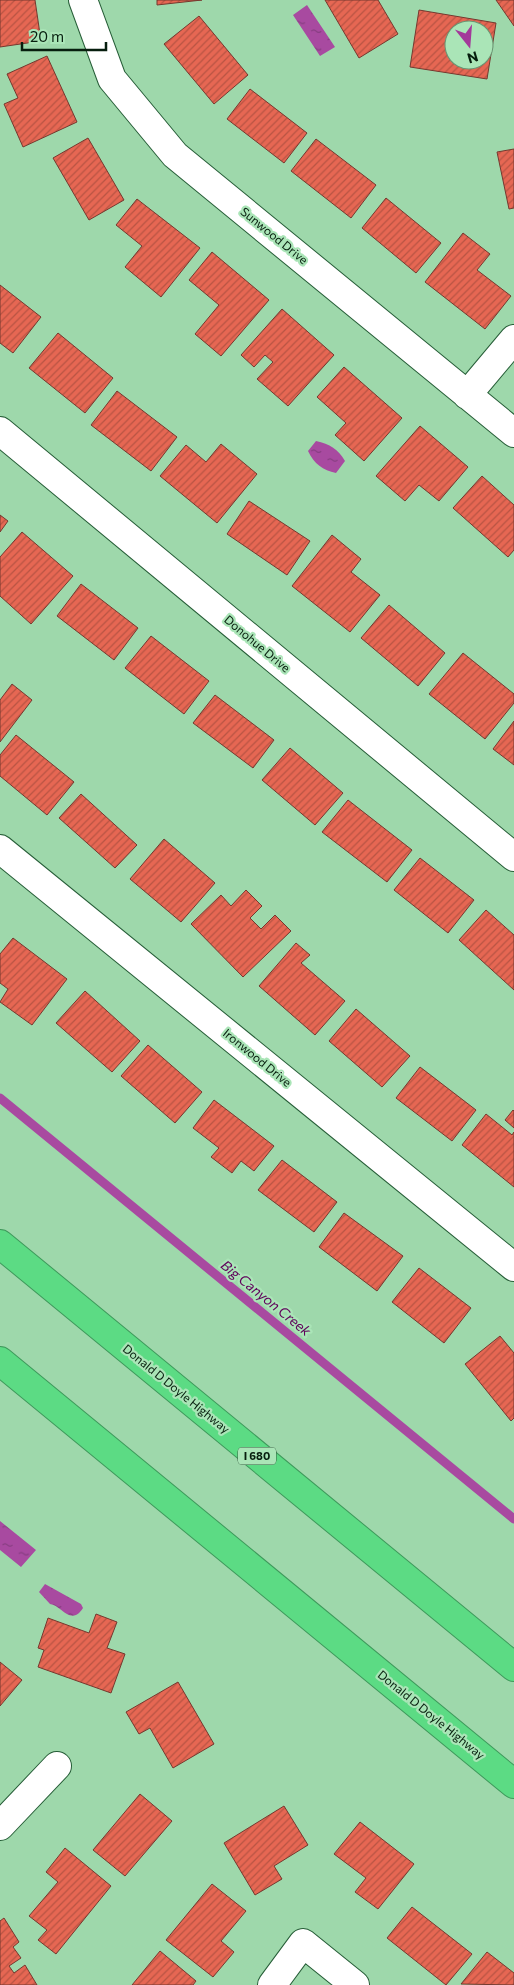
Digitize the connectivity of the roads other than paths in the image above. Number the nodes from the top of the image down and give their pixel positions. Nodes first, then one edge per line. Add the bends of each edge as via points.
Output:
1 (83, 0) edge
2 (514, 339) edge
3 (467, 396) junction
4 (0, 430) edge
5 (514, 433) edge
6 (0, 849) edge
7 (514, 857) edge
8 (0, 1244) edge
9 (514, 1267) edge
10 (0, 1361) edge
11 (514, 1667) edge
12 (57, 1766) dead end
13 (514, 1784) edge
14 (0, 1826) edge
15 (272, 1985) edge
16 (356, 1985) edge

1 - 3 street, Sunwood Drive via 112,78 176,155
2 - 3 street
3 - 5 street, Sunwood Drive
4 - 7 street, Donohue Drive
6 - 9 street, Ironwood Drive
8 - 11 highway, Donald D Doyle Highway / I 680
10 - 13 highway, Donald D Doyle Highway
12 - 14 street
15 - 16 street via 303,1944

